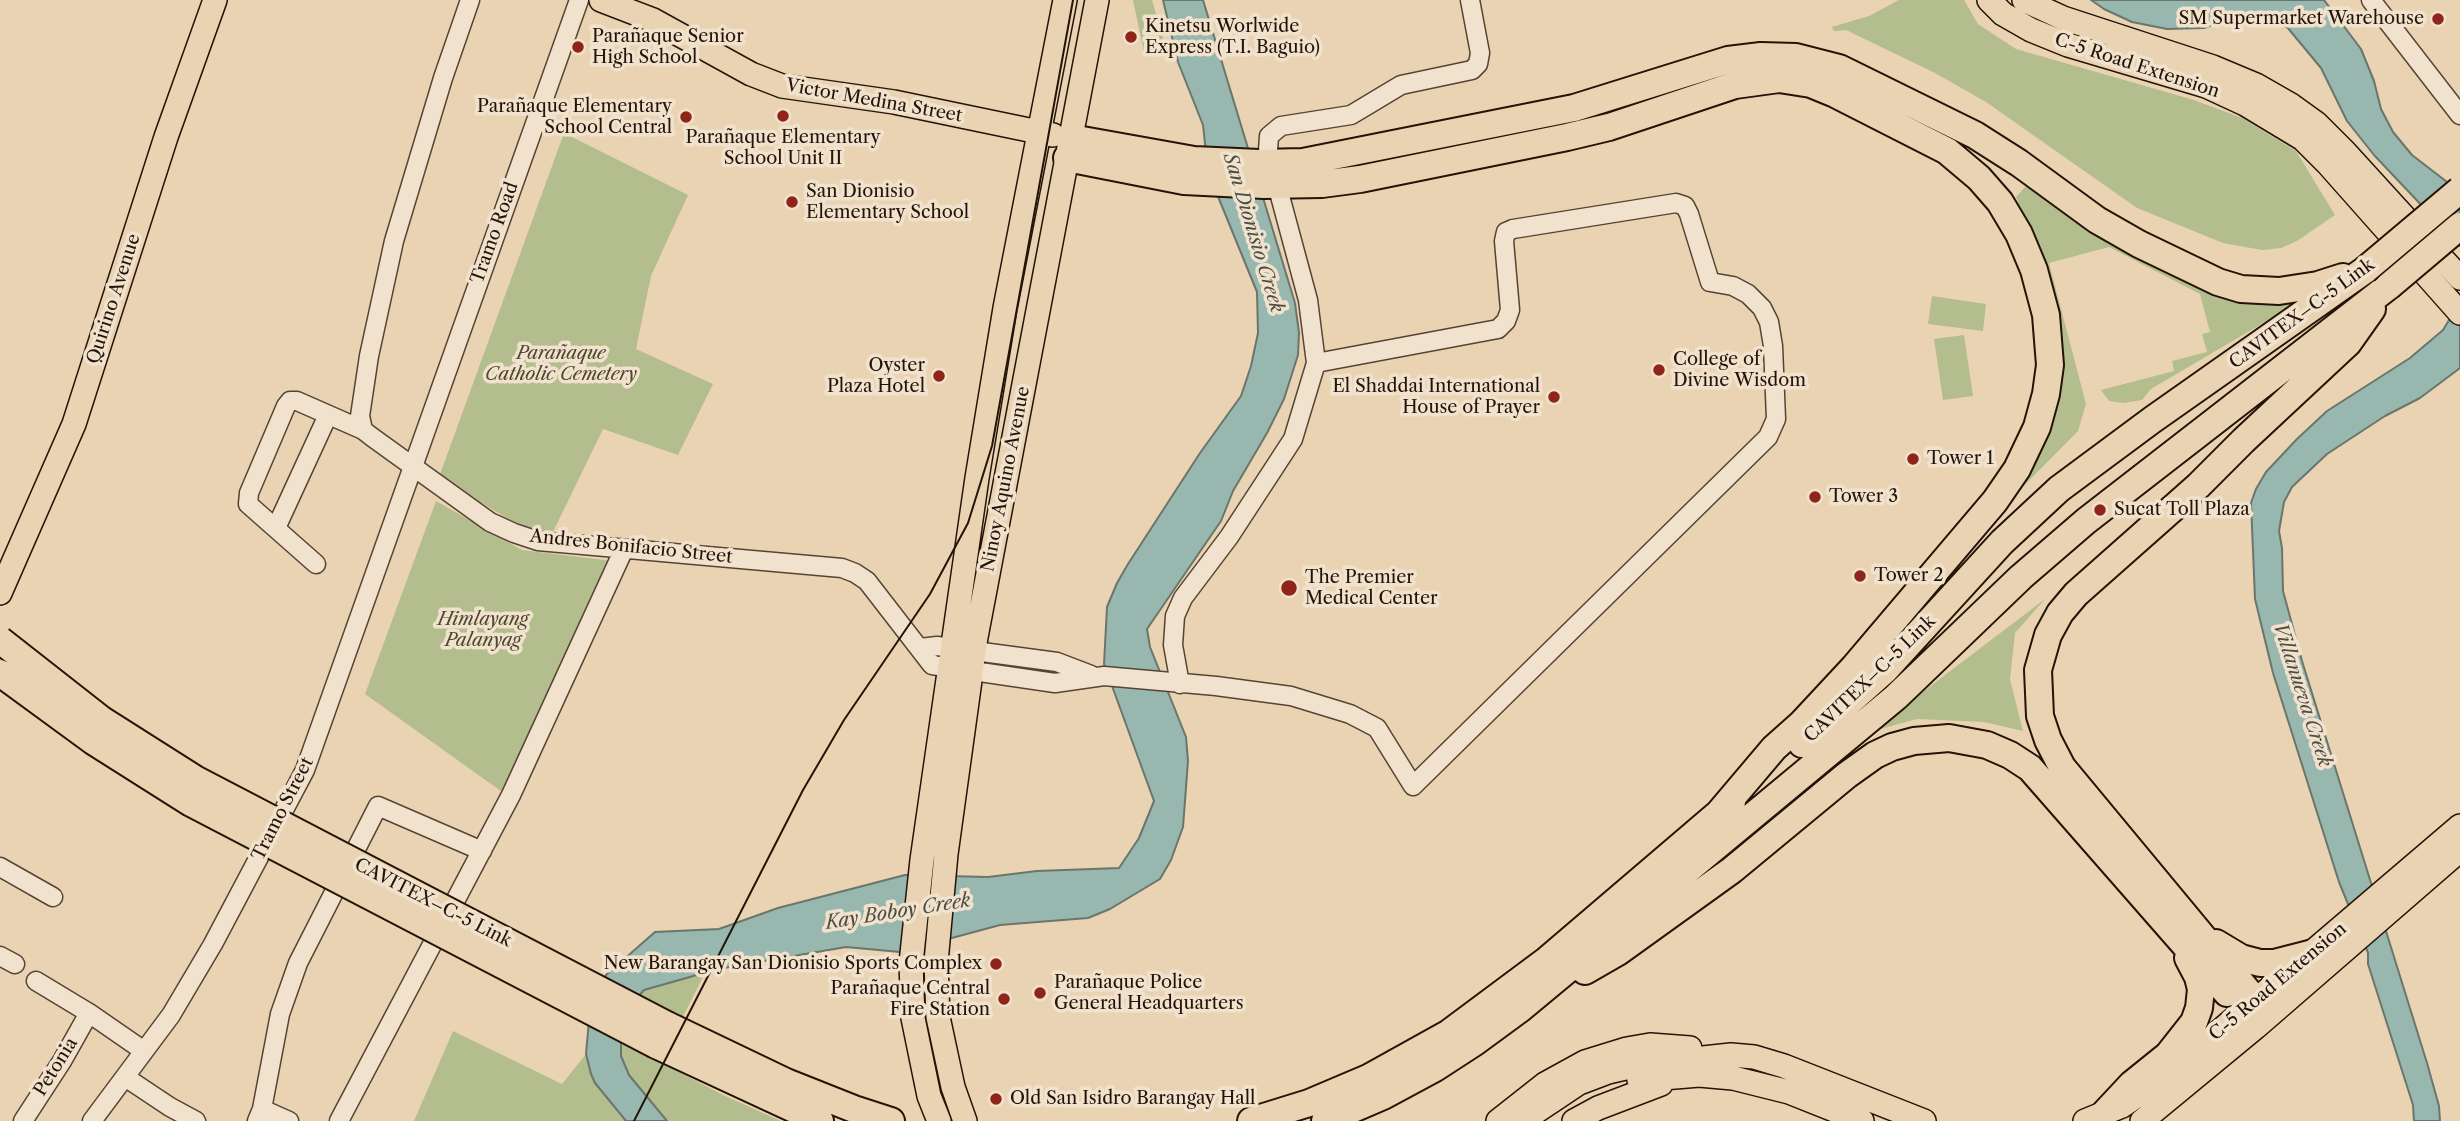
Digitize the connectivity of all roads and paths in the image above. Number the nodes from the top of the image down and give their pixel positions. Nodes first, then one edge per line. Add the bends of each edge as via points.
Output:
1 (215, 0) edge
2 (470, 0) edge
3 (579, 0) edge
4 (601, 0) edge
5 (1065, 0) edge
6 (1097, 0) edge
7 (1470, 0) edge
8 (1989, 0) edge
9 (2024, 0) edge
10 (2371, 0) edge
11 (2058, 9) edge
12 (2460, 115) edge
13 (1040, 132) junction
14 (1069, 148) junction
15 (1268, 174) junction
16 (2460, 190) edge
17 (2460, 226) edge
18 (2365, 271) junction
19 (2460, 278) edge
20 (2389, 286) junction
21 (2455, 307) edge
22 (1315, 363) junction
23 (328, 415) junction
24 (363, 430) junction
25 (412, 467) junction
26 (276, 528) junction
27 (624, 549) junction
28 (316, 564) dead end
29 (0, 593) edge
30 (0, 640) edge
31 (961, 659) junction
32 (0, 673) edge
33 (1175, 683) junction
34 (1719, 813) junction
35 (2460, 826) edge
36 (2460, 850) edge
37 (482, 851) junction
38 (0, 867) edge
39 (2394, 895) junction
40 (53, 897) dead end
41 (2171, 929) junction
42 (2198, 930) junction
43 (2351, 933) junction
44 (2313, 953) junction
45 (36, 981) dead end
46 (2250, 1006) junction
47 (1520, 1009) junction
48 (89, 1013) junction
49 (144, 1051) junction
50 (1720, 1055) junction
51 (1682, 1076) junction
52 (125, 1077) junction
53 (1610, 1079) junction
54 (953, 1087) junction
55 (929, 1096) junction
56 (259, 1115) edge
57 (2094, 1118) edge
58 (191, 1120) edge
59 (23, 1121) edge
60 (92, 1121) edge
61 (289, 1121) edge
62 (339, 1121) edge
63 (820, 1121) edge
64 (891, 1121) edge
65 (939, 1121) edge
66 (965, 1121) edge
67 (1251, 1121) edge
68 (1325, 1121) edge
69 (1499, 1121) edge
70 (1522, 1121) edge
71 (1548, 1121) edge
72 (1574, 1121) edge
73 (1862, 1121) edge
74 (1924, 1121) edge
75 (2142, 1121) edge

1 - 29 main road, Quirino Avenue via 166,136 74,424
2 - 24 street via 394,241 369,356 361,409
3 - 25 street, Tramo Road
4 - 13 main road, Victor Medina Street via 653,20 782,86 894,102
5 - 13 main road, Ninoy Aquino Avenue
6 - 14 main road, Ninoy Aquino Avenue
7 - 15 street via 1479,64 1472,70 1401,85 1351,115 1281,126 1269,136
8 - 21 main road, C-5 Road Extension via 2031,30 2206,86 2303,139
9 - 11 main road, C-5 Road Extension
10 - 12 street
11 - 19 main road, C-5 Road Extension via 2213,67 2291,105 2346,153
13 - 14 main road, Victor Medina Street
13 - 31 main road, Ninoy Aquino Avenue via 1003,321
14 - 15 highway via 1169,178 1197,171
14 - 31 main road, Ninoy Aquino Avenue
15 - 18 highway via 1286,164 1574,108 1728,60 1796,57 1851,73 1975,135 2107,226 2218,282 2241,289 2279,291
15 - 22 street via 1308,300
15 - 34 highway via 1310,185 1353,180 1567,137 1735,85 1779,79 1822,88 1914,133 1964,164 2000,202 2034,270 2049,333 2046,394 2026,451 1995,501 1943,564
16 - 18 highway, CAVITEX–C-5 Link, bridge
17 - 20 highway, CAVITEX–C-5 Link, bridge
18 - 34 highway, CAVITEX–C-5 Link via 2059,489 2002,542 1864,690
20 - 42 highway via 2347,343 2198,486 2076,594 2054,623 2040,659 2038,704 2054,754
20 - 47 highway, CAVITEX–C-5 Link via 2087,521 2021,577 1896,697
22 - 33 street via 1293,439 1175,616
22 - 33 street via 1498,328 1510,310 1504,241 1513,229 1676,203 1685,206 1689,214 1710,282 1748,294 1769,322 1776,419 1768,437 1413,786 1377,728 1365,719 1291,696
23 - 24 street, Andres Bonifacio Street
23 - 26 street
23 - 26 street, Andres Bonifacio Street via 297,401 286,406 247,499
24 - 25 street, Andres Bonifacio Street
25 - 27 street, Andres Bonifacio Street via 490,522 514,533 538,541
25 - 49 street, Tramo Street via 305,770 213,944
26 - 28 street
27 - 31 street, Andres Bonifacio Street via 842,568 867,581 932,665
27 - 37 street
30 - 64 highway, CAVITEX–C-5 Link, bridge via 102,720 195,779 700,1042 814,1094
31 - 33 street via 1055,682 1099,676
31 - 54 main road, Ninoy Aquino Avenue via 936,962 938,1017
31 - 55 main road, Ninoy Aquino Avenue via 922,860 911,963 913,1018
32 - 63 highway, CAVITEX–C-5 Link, bridge via 93,741 211,814 656,1045
34 - 67 highway, CAVITEX–C-5 Link via 1547,960 1433,1043 1336,1092
35 - 39 main road, C-5 Road Extension
36 - 39 main road, C-5 Road Extension
37 - 56 street via 378,806 298,963 280,1014
37 - 62 street
38 - 40 street
39 - 43 main road, C-5 Road Extension
41 - 46 highway
41 - 47 highway via 2030,768 1975,741 1925,739 1892,747 1868,760 1678,911
41 - 57 highway via 2198,977 2197,1014 2176,1046
42 - 44 highway via 2254,963
42 - 46 highway
43 - 44 main road, C-5 Road Extension
43 - 75 main road, C-5 Road Extension
44 - 46 main road, C-5 Road Extension
45 - 48 street
46 - 57 main road, C-5 Road Extension via 2157,1084
47 - 68 highway, CAVITEX–C-5 Link via 1435,1068
48 - 49 street
48 - 59 street, Petonia
49 - 52 street, Tramo Street
50 - 53 main road via 1637,1065
50 - 69 main road via 1650,1045 1604,1055 1557,1076
50 - 74 main road via 1754,1057 1784,1066
51 - 53 main road
51 - 72 main road
51 - 73 main road via 1753,1082
52 - 58 street
52 - 60 street, Tramo Street
53 - 70 main road via 1579,1083
53 - 71 main road
54 - 55 main road
54 - 66 main road, Ninoy Aquino Avenue
55 - 65 main road, Ninoy Aquino Avenue
56 - 61 street

